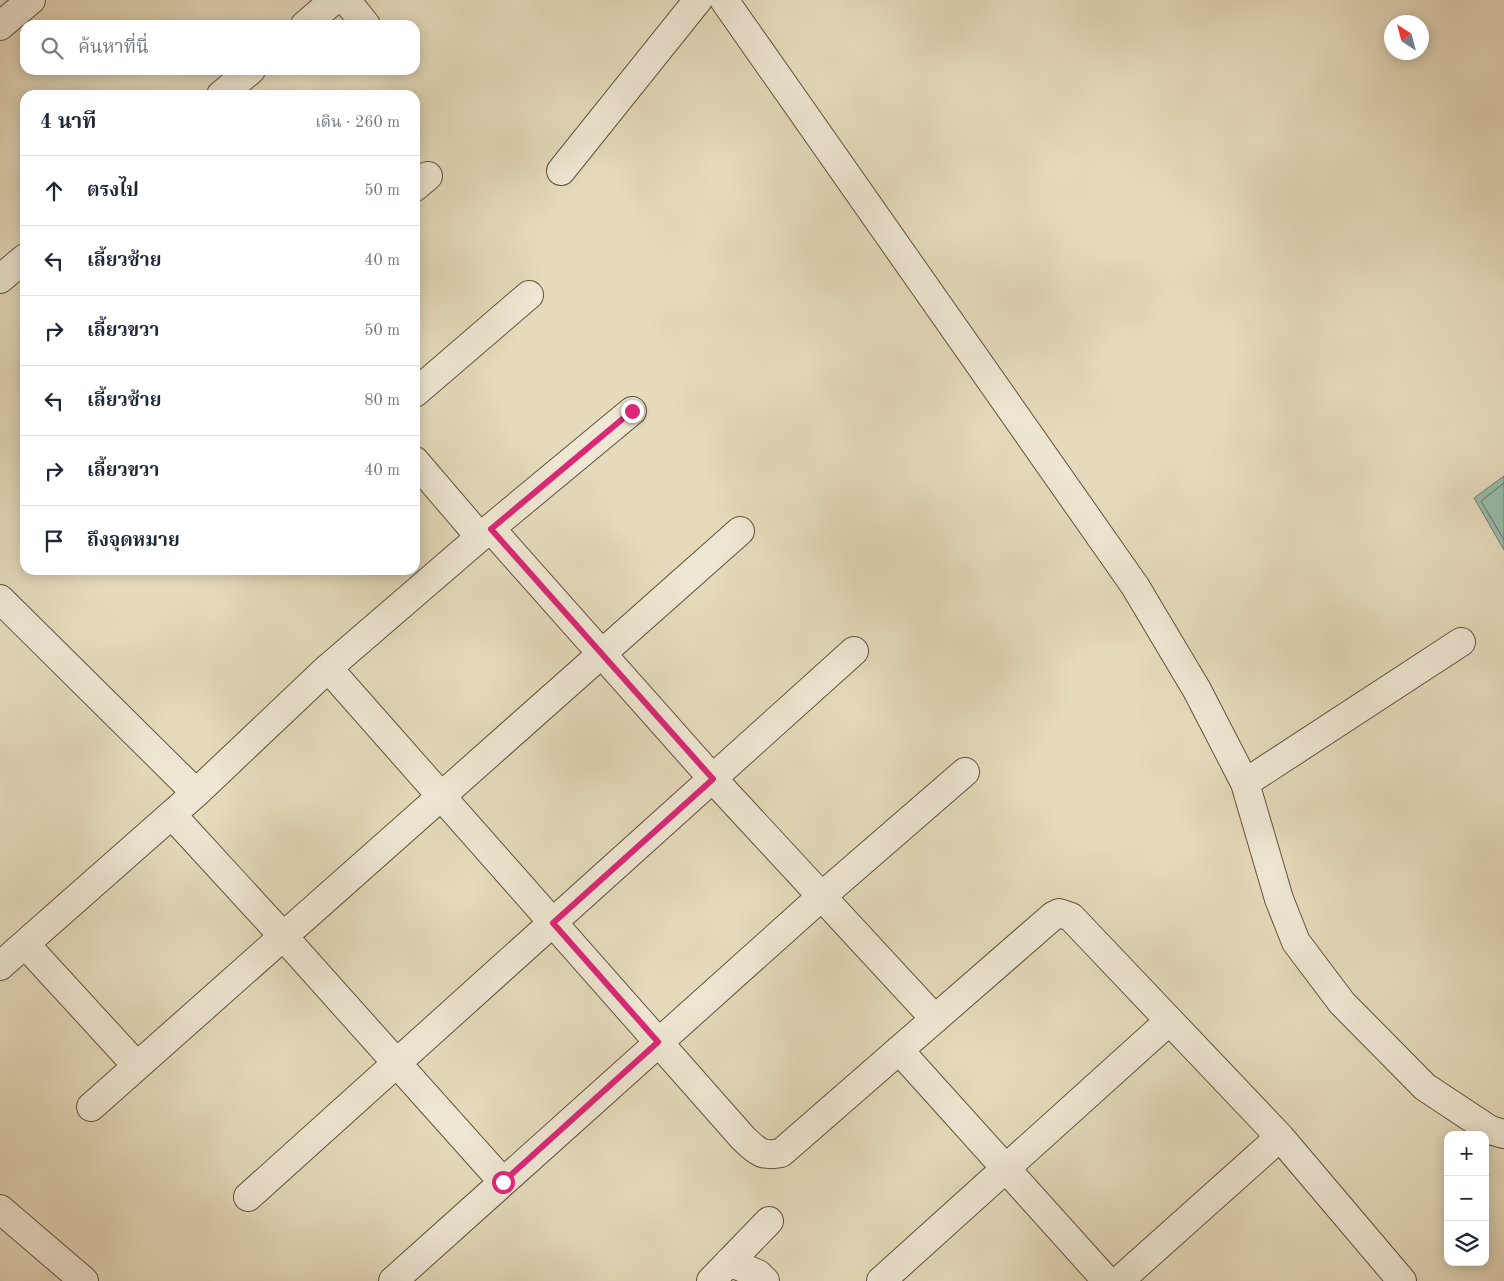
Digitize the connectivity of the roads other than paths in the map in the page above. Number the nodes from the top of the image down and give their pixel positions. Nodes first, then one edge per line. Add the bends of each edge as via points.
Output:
1 (31, 0) edge
2 (334, 0) edge
3 (346, 0) edge
4 (698, 0) edge
5 (724, 0) edge
6 (310, 20) edge
7 (362, 20) edge
8 (0, 26) edge
9 (245, 75) edge
10 (227, 90) edge
11 (561, 171) dead end
12 (20, 262) edge
13 (0, 279) edge
14 (529, 295) dead end
15 (420, 389) edge
16 (632, 411) dead end
17 (420, 467) edge
18 (740, 531) dead end
19 (485, 533) junction
20 (0, 599) edge
21 (1461, 642) dead end
22 (854, 651) dead end
23 (601, 653) junction
24 (328, 668) junction
25 (965, 772) dead end
26 (713, 779) junction
27 (1245, 782) junction
28 (196, 793) junction
29 (440, 796) junction
30 (172, 814) junction
31 (822, 896) junction
32 (553, 923) junction
33 (283, 936) junction
34 (25, 944) junction
35 (0, 966) edge
36 (935, 1019) junction
37 (1169, 1021) junction
38 (658, 1042) junction
39 (899, 1050) junction
40 (396, 1064) junction
41 (138, 1066) junction
42 (91, 1107) dead end
43 (1504, 1134) edge
44 (1280, 1137) junction
45 (1006, 1169) junction
46 (503, 1182) junction
47 (248, 1197) dead end
48 (0, 1209) edge
49 (769, 1221) dead end
50 (720, 1272) edge
51 (84, 1281) edge
52 (393, 1281) edge
53 (765, 1281) edge
54 (881, 1281) edge
55 (1106, 1281) edge
56 (1119, 1281) edge
57 (1402, 1281) edge

1 - 8 street
2 - 6 street
3 - 7 street
4 - 11 street
5 - 27 street via 1135,586 1197,690
9 - 10 street
12 - 13 street
14 - 15 street
16 - 19 street
17 - 19 street
18 - 23 street
19 - 23 street
19 - 24 street
20 - 28 street
21 - 27 street
22 - 26 street
23 - 26 street
23 - 29 street
24 - 28 street
24 - 29 street
25 - 31 street
26 - 31 street
26 - 32 street
27 - 43 street via 1279,899 1296,942 1342,1003 1425,1087 1490,1130
28 - 30 street
29 - 32 street
29 - 33 street
30 - 33 street
30 - 34 street
31 - 36 street
31 - 38 street
32 - 38 street
32 - 40 street
33 - 40 street
33 - 41 street
34 - 35 street
34 - 41 street
36 - 37 street via 1058,913 1071,917
36 - 39 street
37 - 44 street
37 - 45 street
38 - 39 street via 743,1138 766,1156 781,1153
38 - 46 street
39 - 45 street
40 - 46 street
40 - 47 street
41 - 42 street
44 - 56 street
44 - 57 street
45 - 54 street
45 - 55 street
46 - 52 street
48 - 51 street
49 - 50 street
50 - 53 street via 758,1274

